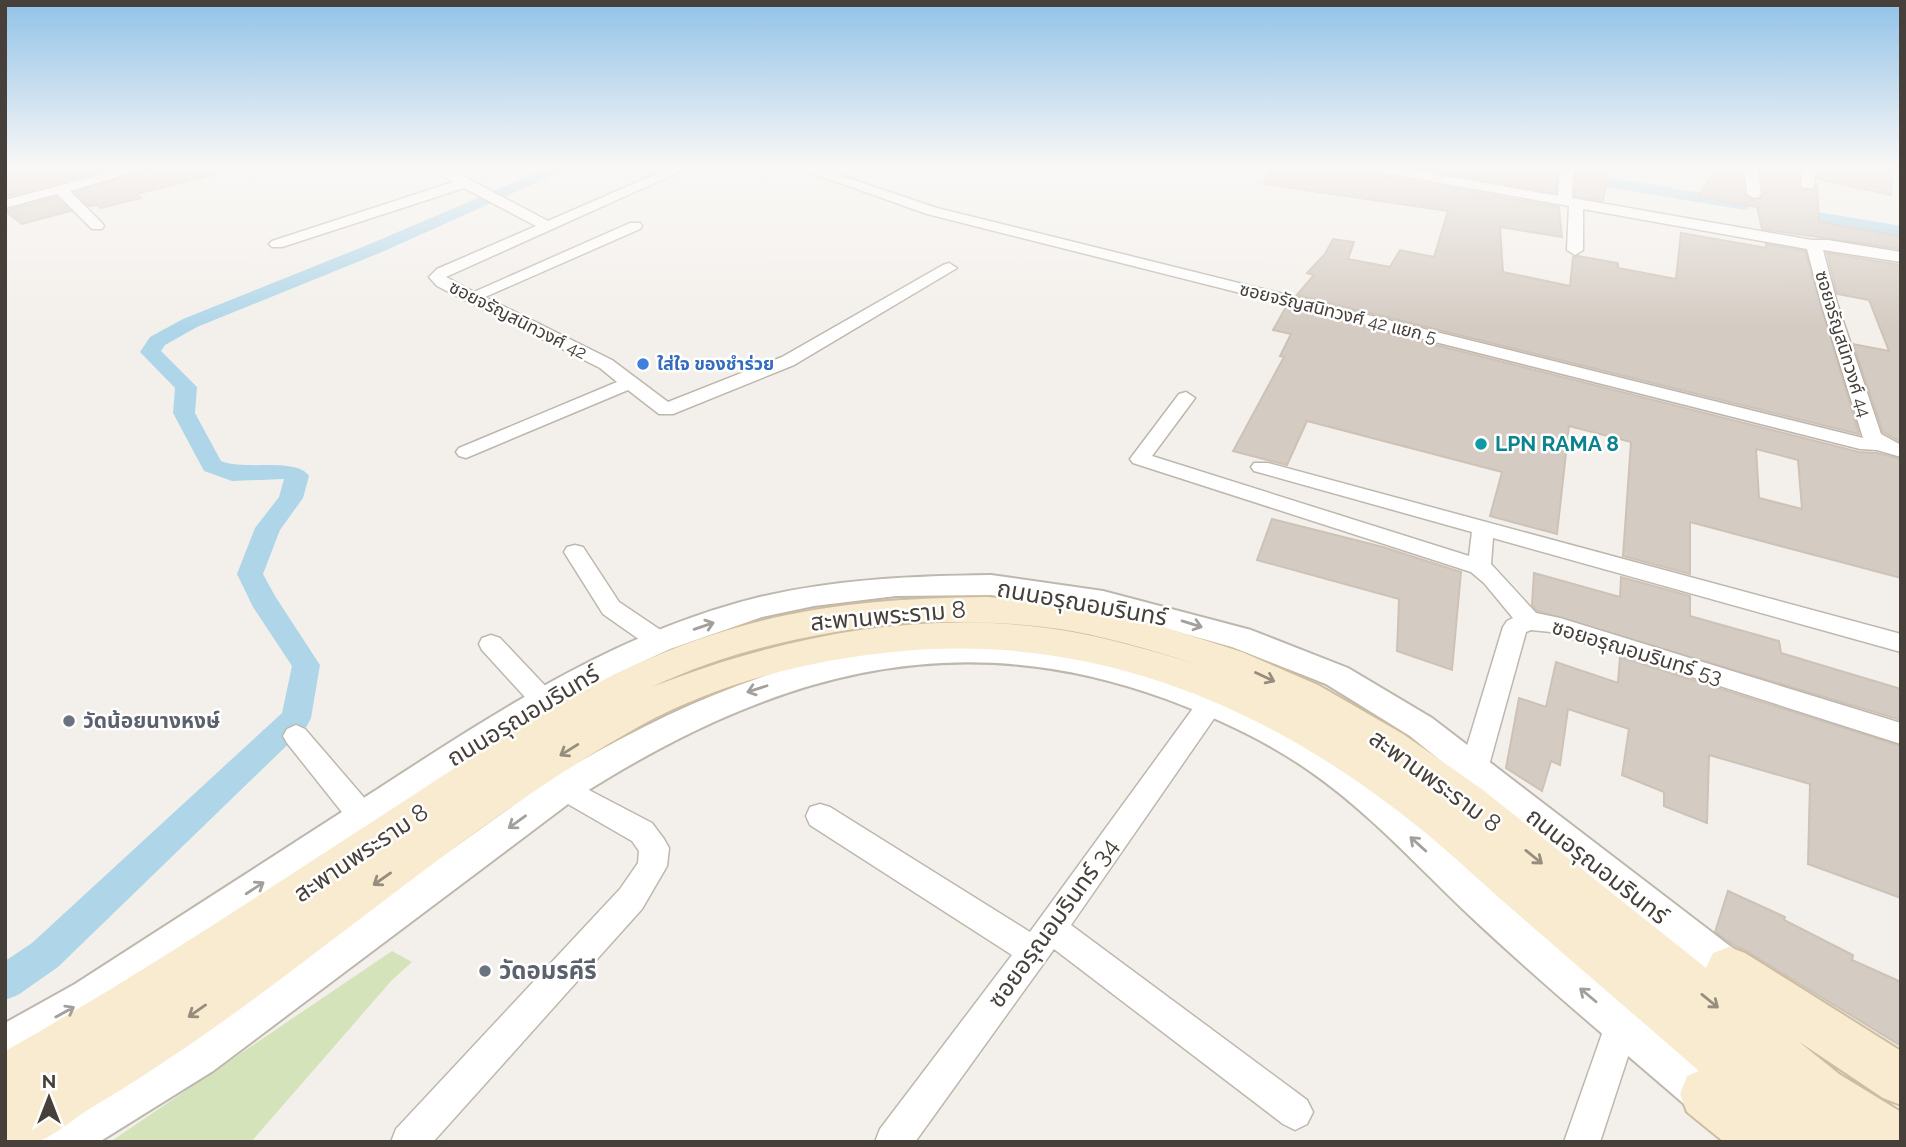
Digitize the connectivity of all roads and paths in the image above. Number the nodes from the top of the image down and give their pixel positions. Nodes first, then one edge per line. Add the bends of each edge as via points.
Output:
1 (92, 221) edge
2 (349, 221) edge
3 (536, 221) edge
4 (564, 221) edge
5 (970, 221) edge
6 (1572, 221) edge
7 (1680, 221) edge
8 (97, 226) dead end
9 (635, 226) dead end
10 (549, 227) junction
11 (519, 240) junction
12 (277, 244) dead end
13 (1812, 245) junction
14 (1575, 250) dead end
15 (1901, 257) edge
16 (561, 259) junction
17 (949, 268) dead end
18 (482, 293) dead end
19 (632, 382) junction
20 (1186, 398) dead end
21 (1879, 444) junction
22 (1901, 451) edge
23 (466, 452) dead end
24 (1261, 467) dead end
25 (1483, 528) junction
26 (575, 552) dead end
27 (1479, 567) junction
28 (1529, 621) junction
29 (659, 641) junction
30 (1901, 643) edge
31 (491, 644) dead end
32 (543, 700) junction
33 (1211, 703) junction
34 (1901, 734) edge
35 (296, 736) dead end
36 (1474, 769) junction
37 (564, 788) junction
38 (820, 816) dead end
39 (363, 817) junction
40 (1042, 940) junction
41 (1728, 969) junction
42 (1622, 1023) junction
43 (5, 1046) edge
44 (1901, 1060) edge
45 (5, 1079) edge
46 (1688, 1080) junction
47 (1901, 1080) edge
48 (1295, 1112) dead end
49 (5, 1131) edge
50 (58, 1142) edge
51 (409, 1142) edge
52 (893, 1142) edge
53 (1582, 1142) edge
54 (1745, 1142) edge
55 (1765, 1142) edge
56 (1791, 1142) edge
57 (1830, 1142) edge
58 (1901, 1142) edge

1 - 8 street
2 - 12 street
3 - 10 street
4 - 10 street
5 - 21 street, ซอยจรัญสนิทวงศ์ 42 แยก 5 via 1867,445
6 - 14 street
7 - 13 street, ซอยจรัญสนิทวงศ์ 44
9 - 16 street
10 - 11 street, ซอยจรัญสนิทวงศ์ 42
11 - 16 street
11 - 19 street, ซอยจรัญสนิทวงศ์ 42 via 437,277 606,364
13 - 15 street
13 - 21 street, ซอยจรัญสนิทวงศ์ 44 via 1872,437
16 - 18 street
17 - 19 street, ซอยจรัญสนิทวงศ์ 42 via 788,361 666,410
19 - 23 street
20 - 27 street via 1140,459
21 - 22 street, ซอยจรัญสนิทวงศ์ 44
24 - 25 street
25 - 27 street
25 - 30 street
26 - 29 street via 611,608
27 - 28 street
28 - 34 street, ซอยอรุณอมรินทร์ 53 via 1552,624
28 - 36 street, ซอยอรุณอมรินทร์ 53 via 1515,627
29 - 32 street, ถนนอรุณอมรินทร์
29 -> 36 street, ถนนอรุณอมรินทร์ via 758,608 814,596 896,586 991,585 1048,591 1240,638 1337,676 1421,727
31 - 32 street
32 - 39 street, ถนนอรุณอมรินทร์
33 -> 37 street via 1129,673 1044,655 945,651 887,657 796,676 712,706 615,754
33 - 40 street, ซอยอรุณอมรินทร์ 34
42 -> 33 street via 1356,787 1297,746
35 - 39 street
36 - 41 street, ถนนอรุณอมรินทร์
37 -> 50 street via 198,1056
37 - 51 street via 642,832 654,848 652,866 631,899
38 - 40 street
43 -> 39 street, ถนนอรุณอมรินทร์ via 89,998
40 - 48 street
40 - 52 street, ซอยอรุณอมรินทร์ 34
41 - 44 street, ถนนอรุณอมรินทร์
41 - 47 main road
42 - 46 street
42 - 53 street
45 -> 58 main road, สะพานพระราม 8 via 117,1016 607,692 666,665 773,630 881,611 968,608 1079,619 1178,643 1242,666 1361,727 1469,802 1821,1092
46 - 54 street
46 - 55 main road
46 - 56 street
57 -> 49 main road, สะพานพระราม 8 via 1791,1118 1436,817 1280,715 1175,671 1103,651 1041,640 948,634 888,637 786,655 686,689 628,715 514,785 163,1035

